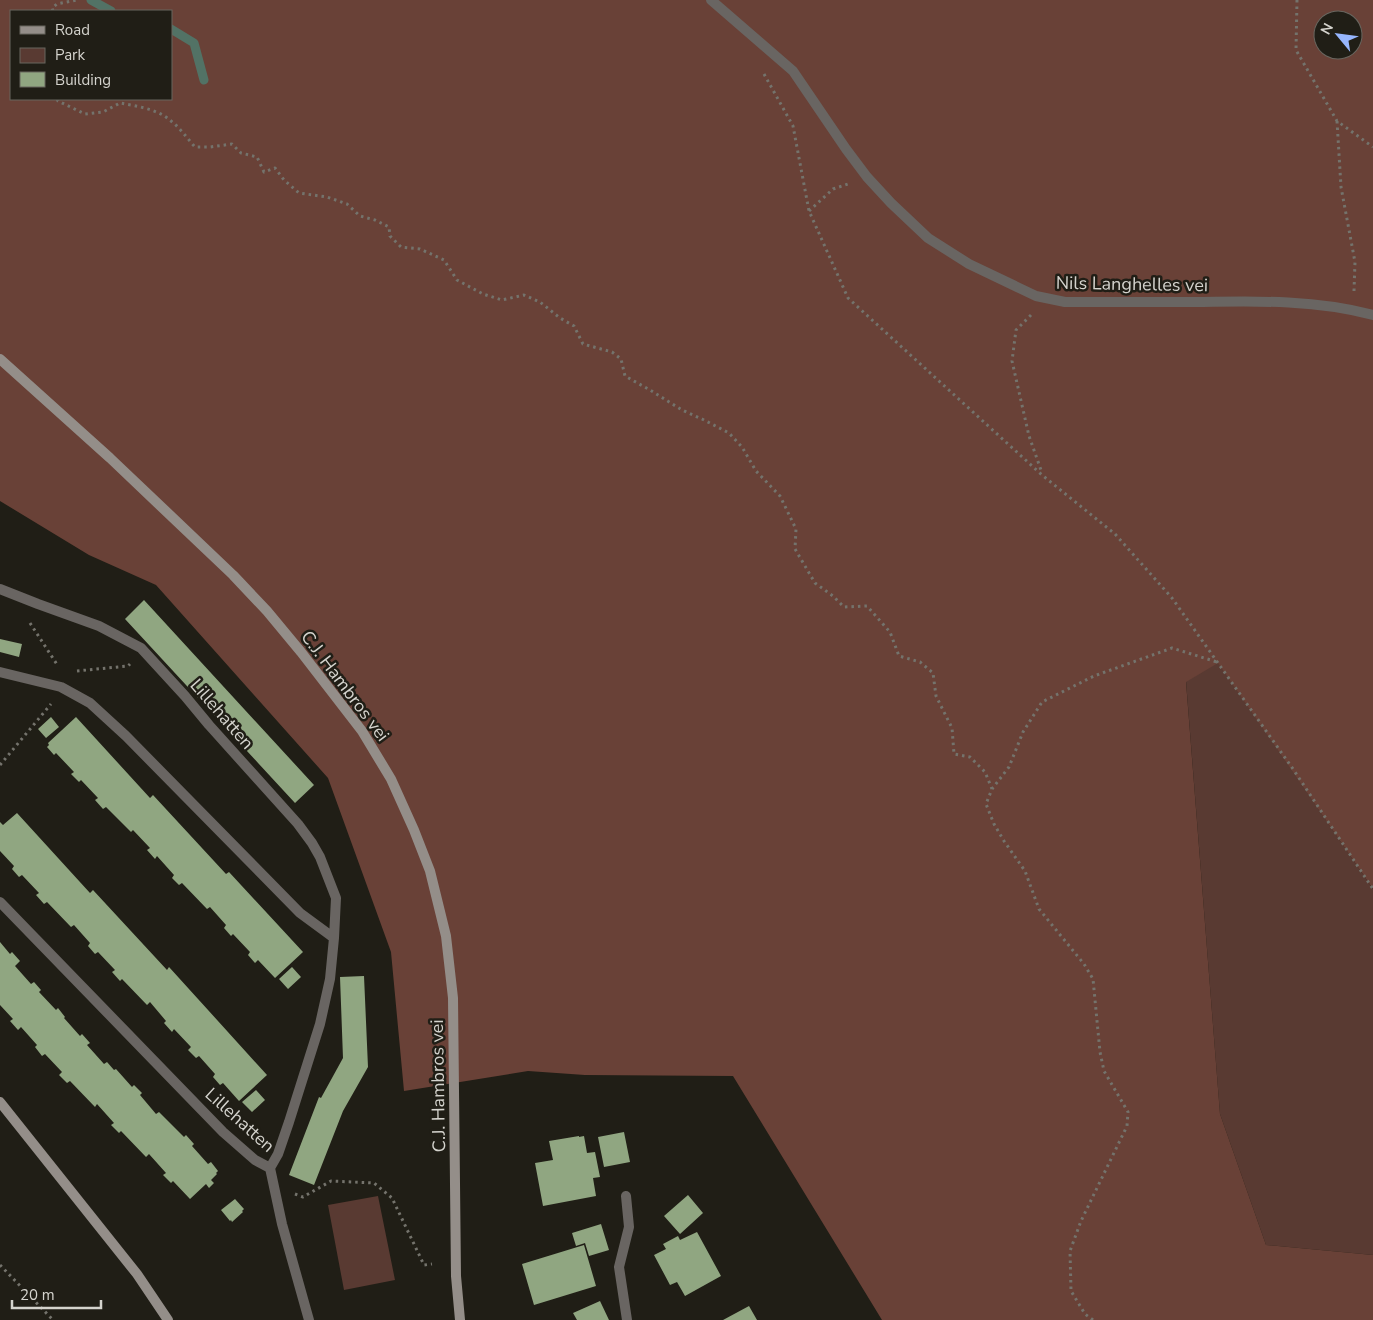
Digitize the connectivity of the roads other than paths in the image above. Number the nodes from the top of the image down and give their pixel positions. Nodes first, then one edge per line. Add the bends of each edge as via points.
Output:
1 (711, 0) edge
2 (1373, 315) edge
3 (0, 359) edge
4 (0, 589) edge
5 (0, 672) edge
6 (0, 902) edge
7 (334, 938) junction
8 (0, 1102) edge
9 (270, 1168) junction
10 (626, 1196) dead end
11 (168, 1320) edge
12 (310, 1320) edge
13 (460, 1320) edge
14 (627, 1320) edge

1 - 2 street, Nils Langhelles vei via 793,71 867,177 928,238 969,264 1036,296 1065,302 1264,301 1308,304
3 - 13 main road, C.J. Hambros vei via 110,458 267,611 362,731 390,779 430,871 446,936 453,998 456,1276
4 - 7 street, Lillehatten via 100,626 141,648 312,843 336,898
5 - 7 street via 61,687 90,703 139,748 300,913
6 - 9 street, Lillehatten via 222,1132 255,1160
7 - 9 street, Lillehatten via 330,979 320,1024 278,1154
8 - 11 main road via 137,1274
9 - 12 street, Lillehatten via 282,1224
10 - 14 street via 629,1227 619,1267

